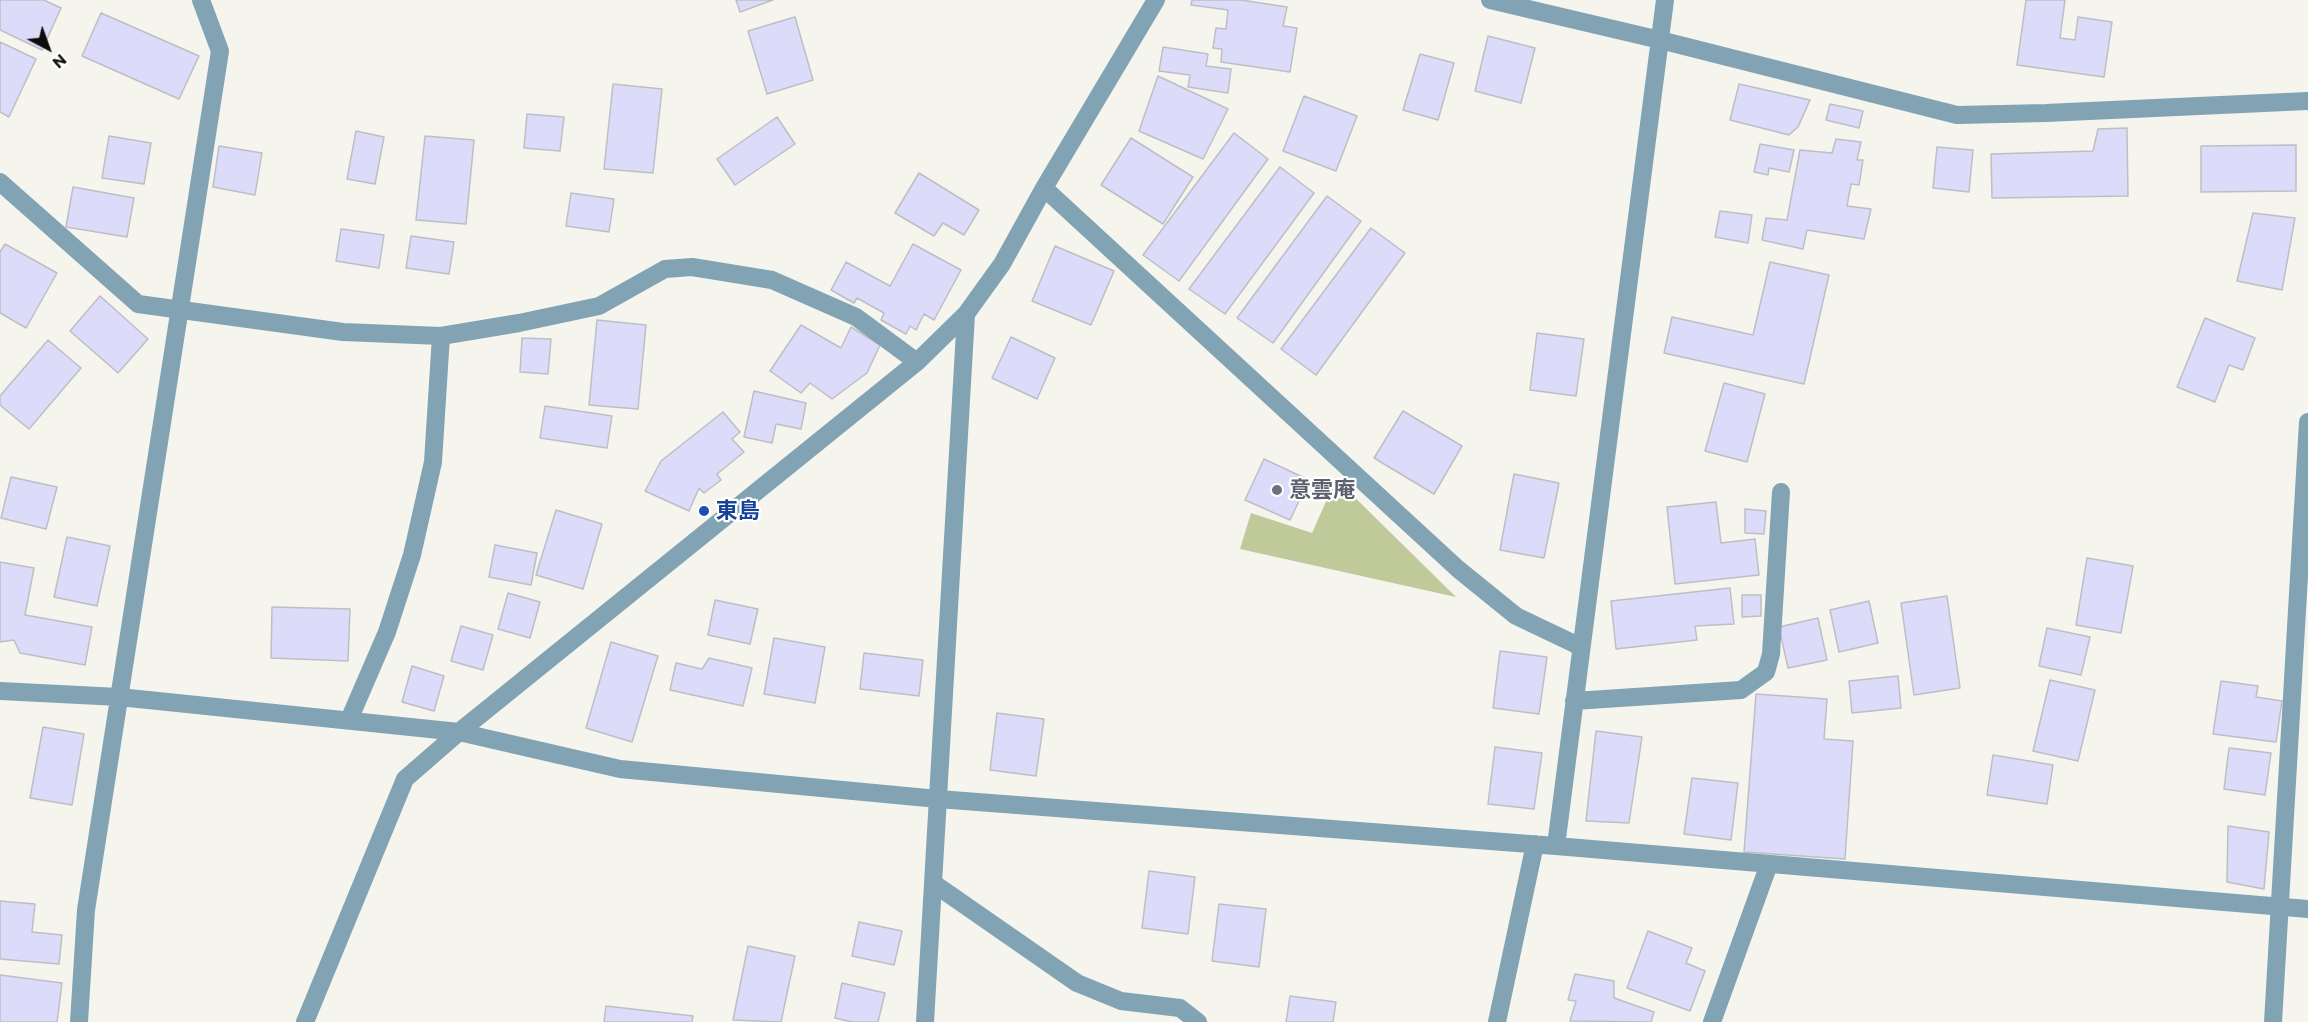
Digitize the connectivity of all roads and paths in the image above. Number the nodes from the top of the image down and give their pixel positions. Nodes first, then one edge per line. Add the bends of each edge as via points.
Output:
1 (201, 0) edge
2 (1156, 0) edge
3 (1490, 0) edge
4 (1665, 0) edge
5 (1660, 40) junction
6 (2308, 101) edge
7 (0, 183) edge
8 (1044, 188) junction
9 (181, 311) junction
10 (966, 314) junction
11 (441, 336) junction
12 (917, 362) junction
13 (2308, 422) edge
14 (1781, 492) dead end
15 (1581, 647) junction
16 (0, 692) edge
17 (119, 697) junction
18 (1574, 701) junction
19 (349, 720) junction
20 (459, 732) junction
21 (938, 799) junction
22 (1535, 844) junction
23 (1556, 846) junction
24 (1769, 864) junction
25 (933, 883) junction
26 (2280, 907) junction
27 (2308, 909) edge
28 (79, 1022) edge
29 (305, 1022) edge
30 (925, 1022) edge
31 (1198, 1022) edge
32 (1497, 1022) edge
33 (1712, 1022) edge
34 (2273, 1022) edge

1 - 9 street via 220,51
2 - 8 street
3 - 5 street
4 - 5 street
5 - 6 street via 1957,115
5 - 15 street
7 - 9 street via 138,304
8 - 10 street via 1002,264
8 - 15 street via 1458,569 1516,616
9 - 11 street via 342,332
9 - 17 street
10 - 12 street
10 - 21 street
11 - 12 street via 599,306 665,269 692,267 772,280 856,317
11 - 19 street via 433,462 412,555 387,632
12 - 20 street
13 - 26 street
14 - 18 street via 1771,654 1766,672 1741,690
15 - 18 street
16 - 17 street
17 - 19 street
17 - 28 street via 86,910
18 - 23 street
19 - 20 street
20 - 21 street via 620,769
20 - 29 street via 405,779
21 - 22 street
21 - 25 street
22 - 23 street
22 - 32 street
23 - 24 street
24 - 26 street
24 - 33 street
25 - 30 street
25 - 31 street via 1077,983 1121,1001 1180,1008
26 - 27 street
26 - 34 street

